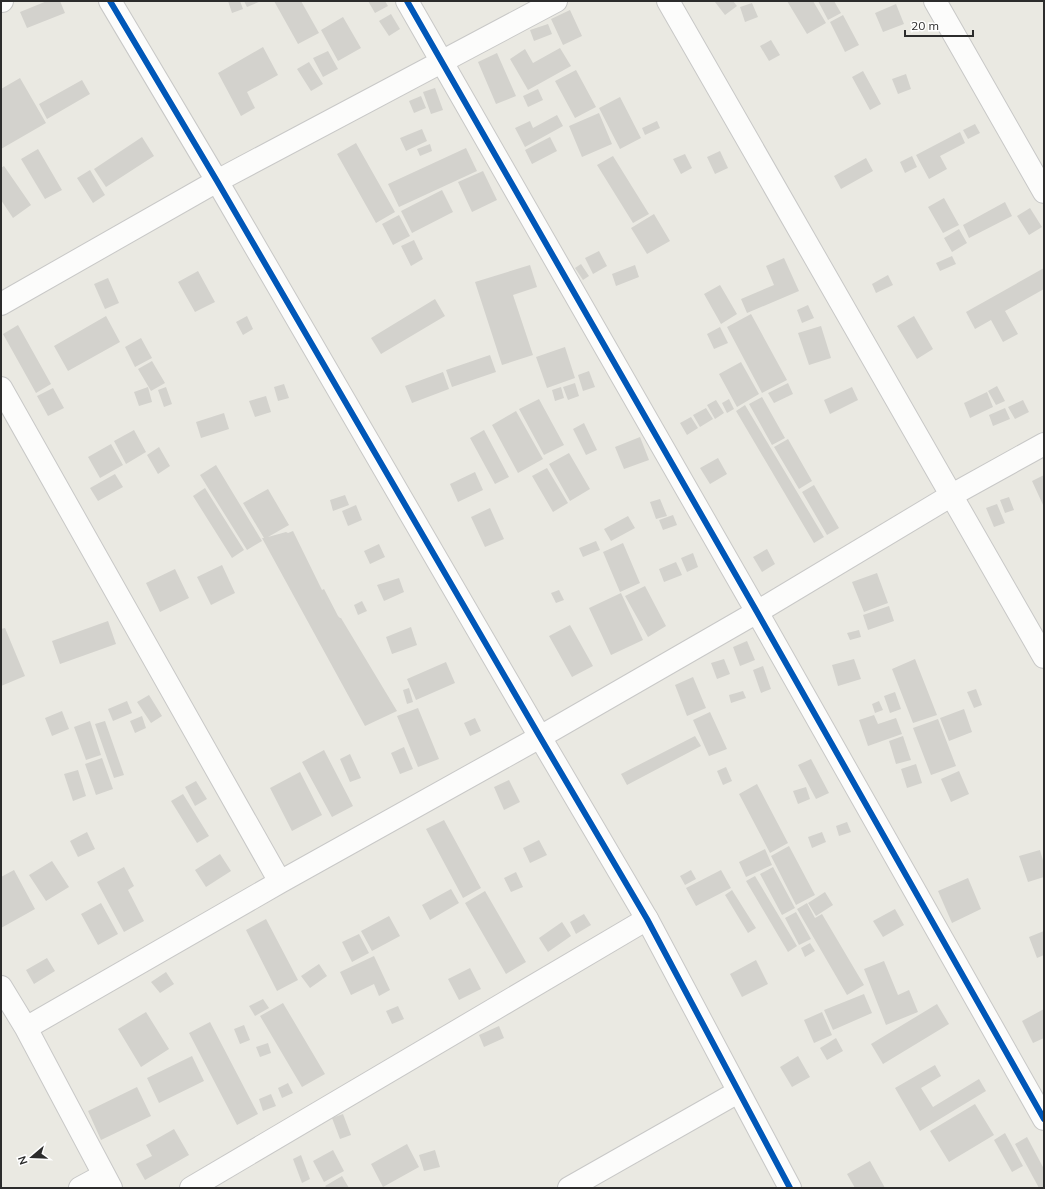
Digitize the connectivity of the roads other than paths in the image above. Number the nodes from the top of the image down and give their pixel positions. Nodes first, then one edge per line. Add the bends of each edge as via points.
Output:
1 (110, 1) edge
2 (408, 1) edge
3 (556, 1) edge
4 (668, 1) edge
5 (936, 1) edge
6 (443, 62) junction
7 (217, 181) junction
8 (1044, 192) edge
9 (1, 304) edge
10 (1, 388) edge
11 (1044, 444) edge
12 (952, 495) junction
13 (757, 612) junction
14 (1044, 657) edge
15 (540, 737) junction
16 (280, 882) junction
17 (647, 919) junction
18 (1, 987) edge
19 (26, 1028) junction
20 (738, 1092) junction
21 (1044, 1119) edge
22 (108, 1181) edge
23 (80, 1188) edge
24 (191, 1188) edge
25 (569, 1188) edge
26 (790, 1188) edge

1 - 7 street
2 - 6 street
3 - 6 street
4 - 12 street
5 - 8 street
6 - 7 street
6 - 13 street
7 - 9 street
7 - 15 street
10 - 16 street
11 - 12 street
12 - 13 street
12 - 14 street
13 - 15 street
13 - 21 street
15 - 16 street
15 - 17 street
16 - 19 street
17 - 20 street
17 - 24 street
18 - 19 street
19 - 22 street
20 - 25 street
20 - 26 street
22 - 23 street

